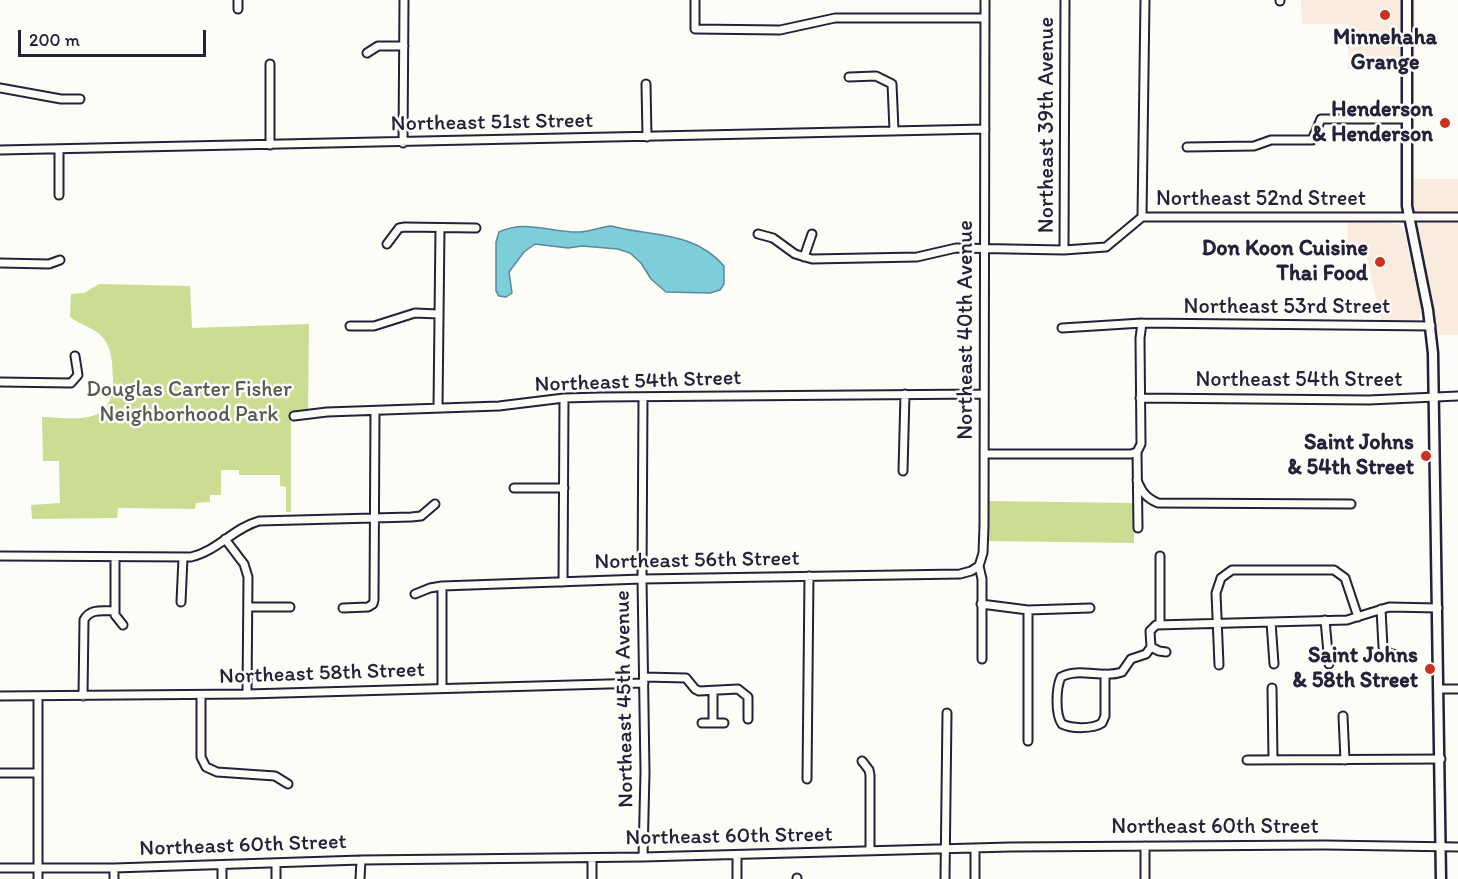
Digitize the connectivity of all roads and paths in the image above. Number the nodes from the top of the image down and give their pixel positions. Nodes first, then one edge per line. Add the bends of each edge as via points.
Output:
1 (238, 0) edge
2 (404, 0) edge
3 (695, 0) edge
4 (985, 0) edge
5 (1065, 0) edge
6 (1144, 0) edge
7 (1407, 0) edge
8 (238, 9) dead end
9 (985, 18) junction
10 (404, 46) junction
11 (367, 53) dead end
12 (270, 64) dead end
13 (849, 77) dead end
14 (646, 84) dead end
15 (0, 88) edge
16 (80, 99) dead end
17 (1407, 119) junction
18 (985, 129) junction
19 (894, 130) junction
20 (646, 137) junction
21 (403, 142) junction
22 (270, 145) junction
23 (1187, 147) dead end
24 (59, 149) junction
25 (0, 150) edge
26 (59, 195) dead end
27 (1142, 217) junction
28 (1408, 217) junction
29 (1458, 217) edge
30 (440, 228) junction
31 (476, 228) dead end
32 (758, 234) dead end
33 (812, 234) dead end
34 (387, 244) dead end
35 (984, 250) junction
36 (1064, 250) junction
37 (804, 257) junction
38 (60, 260) dead end
39 (0, 263) edge
40 (438, 314) junction
41 (1142, 323) junction
42 (350, 326) dead end
43 (1431, 326) junction
44 (1062, 328) dead end
45 (75, 356) dead end
46 (0, 382) edge
47 (905, 394) junction
48 (984, 394) junction
49 (1434, 396) junction
50 (1458, 396) edge
51 (643, 397) junction
52 (564, 398) junction
53 (1140, 398) junction
54 (438, 407) junction
55 (375, 411) junction
56 (294, 416) dead end
57 (1137, 452) junction
58 (984, 454) junction
59 (903, 471) dead end
60 (1137, 480) junction
61 (514, 488) dead end
62 (564, 488) junction
63 (435, 504) dead end
64 (1352, 504) dead end
65 (375, 518) junction
66 (1138, 528) dead end
67 (225, 539) junction
68 (0, 556) edge
69 (1160, 556) dead end
70 (116, 557) junction
71 (183, 558) junction
72 (979, 566) junction
73 (809, 576) junction
74 (642, 579) junction
75 (563, 582) junction
76 (442, 586) junction
77 (415, 594) dead end
78 (181, 602) dead end
79 (981, 604) junction
80 (248, 607) junction
81 (290, 607) dead end
82 (343, 608) dead end
83 (1090, 608) dead end
84 (1438, 608) junction
85 (1381, 609) junction
86 (1028, 610) junction
87 (116, 611) junction
88 (1358, 617) junction
89 (1325, 620) junction
90 (1271, 622) junction
91 (1160, 624) junction
92 (1218, 624) junction
93 (123, 625) dead end
94 (1151, 647) junction
95 (1166, 652) dead end
96 (1400, 656) dead end
97 (982, 659) dead end
98 (1274, 664) dead end
99 (1329, 664) dead end
100 (1219, 665) dead end
101 (1105, 674) junction
102 (644, 680) junction
103 (442, 688) junction
104 (1272, 688) dead end
105 (1439, 689) junction
106 (1458, 689) edge
107 (713, 691) junction
108 (247, 694) junction
109 (201, 695) junction
110 (0, 696) edge
111 (38, 696) junction
112 (83, 696) junction
113 (946, 712) dead end
114 (1343, 716) dead end
115 (748, 719) dead end
116 (702, 723) dead end
117 (713, 723) junction
118 (724, 723) dead end
119 (1028, 741) dead end
120 (1273, 759) junction
121 (1441, 759) junction
122 (1247, 760) dead end
123 (1345, 760) junction
124 (862, 761) dead end
125 (0, 773) edge
126 (38, 773) junction
127 (807, 779) dead end
128 (288, 784) dead end
129 (1145, 846) junction
130 (1441, 846) junction
131 (1458, 847) edge
132 (975, 848) junction
133 (945, 849) junction
134 (870, 851) junction
135 (737, 855) junction
136 (643, 857) junction
137 (592, 858) junction
138 (361, 860) junction
139 (276, 863) junction
140 (222, 865) junction
141 (0, 868) edge
142 (38, 868) junction
143 (114, 868) junction
144 (38, 879) edge
145 (114, 879) edge
146 (222, 879) edge
147 (276, 879) edge
148 (360, 879) edge
149 (592, 879) edge
150 (737, 879) edge
151 (945, 879) edge
152 (975, 879) edge
153 (1145, 879) edge
154 (1442, 879) edge

1 - 8 street
2 - 10 street
3 - 9 street via 695,29 780,30 835,18
4 - 9 street, Northeast 40th Avenue
5 - 36 street, Northeast 39th Avenue
6 - 27 street
7 - 17 main road
9 - 18 street, Northeast 40th Avenue
10 - 11 street via 378,46
10 - 21 street
12 - 22 street
13 - 19 street via 876,76 892,84
14 - 20 street
15 - 16 street
17 - 23 street via 1321,119 1312,140
17 - 28 main road
18 - 19 street, Northeast 51st Street
18 - 35 street, Northeast 40th Avenue
19 - 20 street, Northeast 51st Street
20 - 21 street, Northeast 51st Street
21 - 22 street, Northeast 51st Street
22 - 24 street, Northeast 51st Street
24 - 25 street, Northeast 51st Street
24 - 26 street
27 - 28 street, Northeast 52nd Street
27 - 36 street, Northeast 52nd Street via 1106,247
28 - 29 street, Northeast 52nd Street
28 - 43 main road
30 - 31 street
30 - 34 street via 399,228
30 - 40 street
32 - 37 street, Northeast 52nd Street via 773,238
33 - 37 street
35 - 36 street, Northeast 52nd Street
35 - 37 street, Northeast 52nd Street via 956,248 917,257
35 - 48 street, Northeast 40th Avenue
38 - 39 street via 49,264
40 - 42 street via 415,314 383,324
40 - 54 street
41 - 43 street, Northeast 53rd Street
41 - 44 street, Northeast 53rd Street
41 - 53 street
43 - 49 main road
45 - 46 street via 76,378 68,383
47 - 48 street, Northeast 54th Street
47 - 51 street, Northeast 54th Street
47 - 59 street
48 - 58 street, Northeast 40th Avenue
49 - 50 street, Northeast 54th Street
49 - 53 street, Northeast 54th Street via 1369,400
49 - 84 main road
51 - 52 street, Northeast 54th Street
51 - 74 street, Northeast 45th Avenue
52 - 54 street, Northeast 54th Street via 506,406
52 - 62 street
53 - 57 street via 1141,444
54 - 55 street, Northeast 54th Street
55 - 56 street, Northeast 54th Street
55 - 65 street
57 - 58 street
57 - 60 street
58 - 72 street, Northeast 40th Avenue via 983,553
60 - 64 street via 1143,494 1158,503
60 - 66 street
61 - 62 street
62 - 75 street
63 - 65 street via 421,516
65 - 67 street via 259,521
65 - 82 street via 372,604
67 - 71 street via 201,555
67 - 80 street via 247,572
68 - 70 street
69 - 91 street
70 - 71 street
70 - 87 street
71 - 78 street
72 - 73 street, Northeast 56th Street via 960,574
72 - 79 street, Northeast 40th Avenue
73 - 74 street, Northeast 56th Street
73 - 127 street
74 - 75 street, Northeast 56th Street
74 - 102 street, Northeast 45th Avenue
75 - 76 street, Northeast 56th Street
76 - 77 street, Northeast 56th Street
76 - 103 street
79 - 86 street
79 - 97 street, Northeast 40th Avenue
80 - 81 street
80 - 108 street
83 - 86 street
84 - 85 street
84 - 105 main road
85 - 88 street
85 - 96 street via 1383,647
86 - 119 street
87 - 93 street
87 - 112 street via 91,611 84,620
88 - 89 street
88 - 92 street via 1345,578 1334,570 1238,569 1227,572 1217,585
89 - 90 street
89 - 99 street
90 - 92 street
90 - 98 street
91 - 92 street
91 - 94 street via 1150,631
92 - 100 street
94 - 95 street
94 - 101 street via 1146,654 1131,659 1122,672
101 - 101 street via 1069,673 1061,677 1062,724 1094,727 1102,723
102 - 103 street, Northeast 58th Street
102 - 107 street, Northeast 58th Street via 682,677 689,679 697,690
102 - 136 street, Northeast 45th Avenue
103 - 108 street, Northeast 58th Street
104 - 120 street
105 - 106 street
105 - 121 main road
107 - 115 street via 738,689 748,697
107 - 117 street
108 - 109 street, Northeast 58th Street
109 - 112 street, Northeast 58th Street
109 - 128 street via 201,757 206,767 217,772 275,776
110 - 111 street, Northeast 58th Street
111 - 112 street, Northeast 58th Street
111 - 126 street
113 - 133 street
114 - 123 street
116 - 117 street
117 - 118 street
120 - 122 street
120 - 123 street
121 - 123 street
121 - 130 main road
124 - 134 street via 870,775
125 - 126 street
126 - 142 street
129 - 130 street, Northeast 60th Street
129 - 132 street, Northeast 60th Street
129 - 153 street
130 - 131 street, Northeast 60th Street
130 - 154 main road
132 - 133 street, Northeast 60th Street
132 - 152 street
133 - 134 street, Northeast 60th Street
133 - 151 street
134 - 135 street, Northeast 60th Street
135 - 136 street, Northeast 60th Street
135 - 150 street
136 - 137 street, Northeast 60th Street
137 - 138 street, Northeast 60th Street
137 - 149 street
138 - 139 street, Northeast 60th Street
138 - 148 street
139 - 140 street, Northeast 60th Street
139 - 147 street
140 - 143 street, Northeast 60th Street
140 - 146 street
141 - 142 street, Northeast 60th Street
142 - 143 street, Northeast 60th Street
142 - 144 street
143 - 145 street

